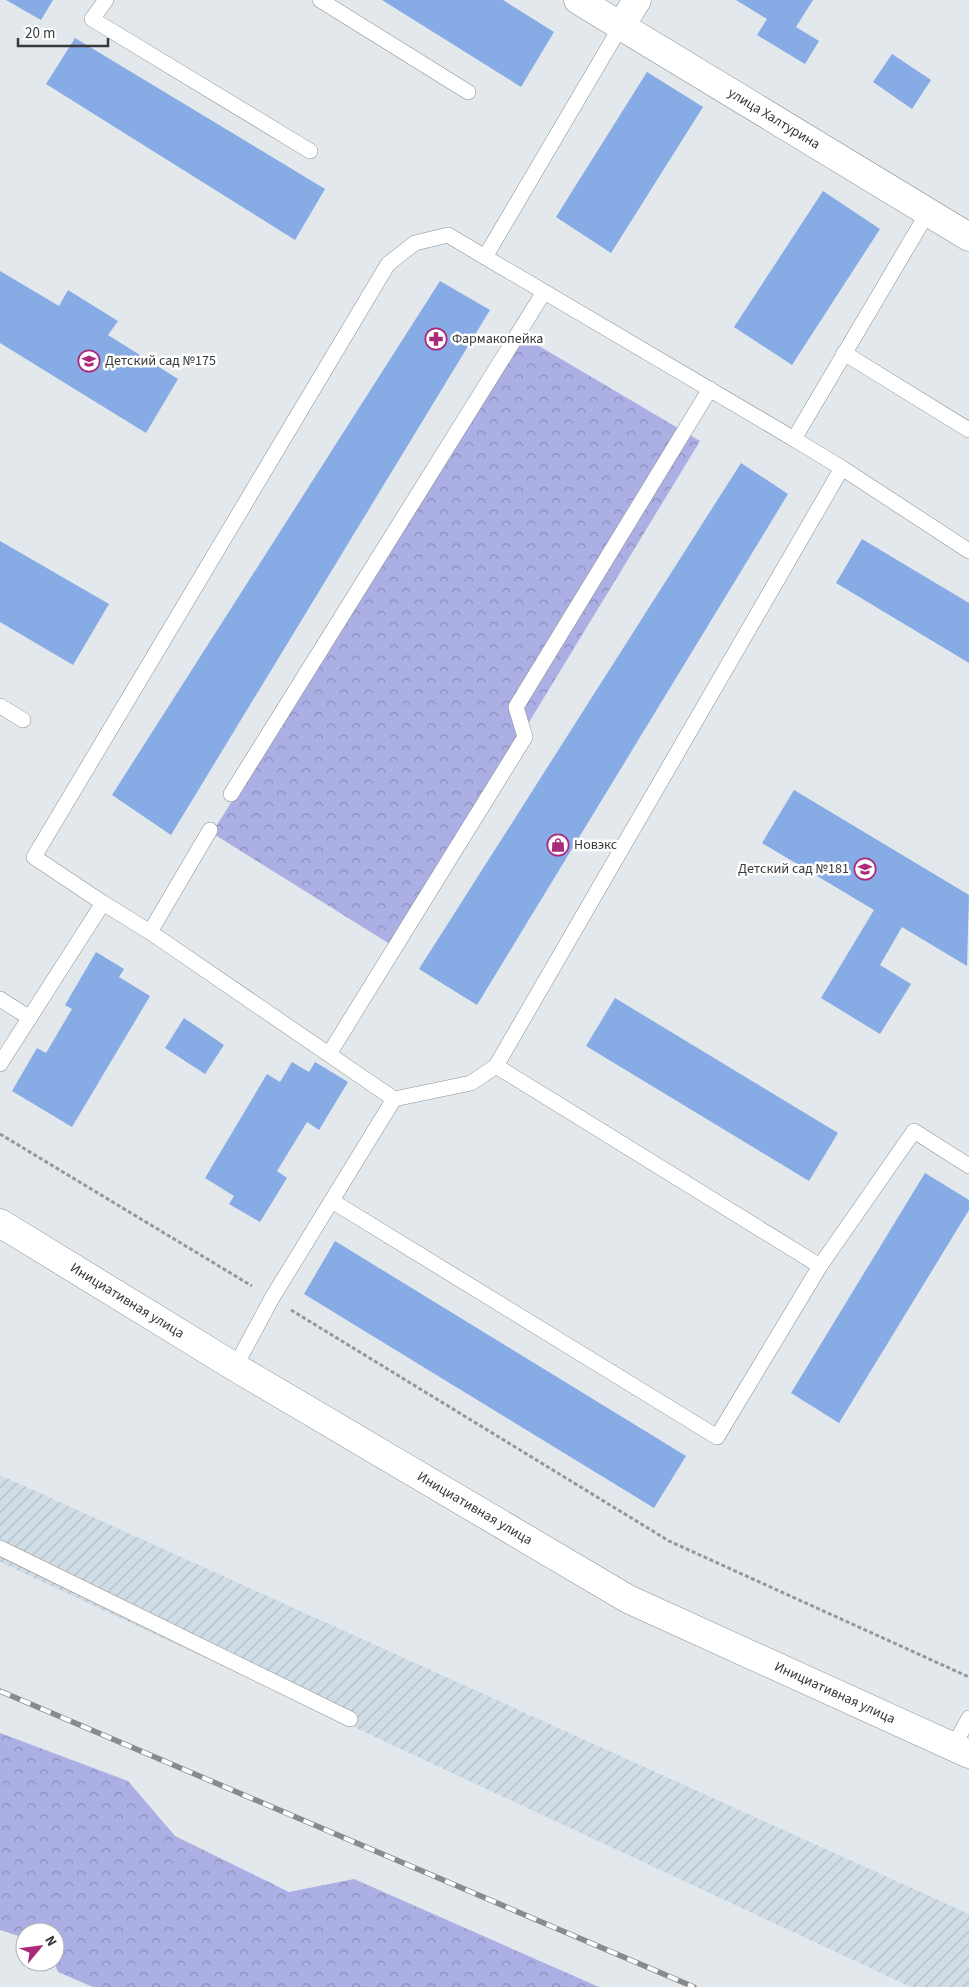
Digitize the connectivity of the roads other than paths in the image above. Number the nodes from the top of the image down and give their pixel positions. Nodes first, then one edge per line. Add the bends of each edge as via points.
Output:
1 (106, 0) edge
2 (320, 0) edge
3 (578, 0) edge
4 (637, 0) edge
5 (621, 26) junction
6 (468, 92) dead end
7 (310, 152) dead end
8 (928, 212) junction
9 (969, 237) edge
10 (485, 257) junction
11 (544, 292) junction
12 (844, 353) junction
13 (710, 390) junction
14 (969, 430) edge
15 (794, 439) junction
16 (842, 468) junction
17 (969, 551) edge
18 (0, 706) edge
19 (23, 720) dead end
20 (231, 794) dead end
21 (210, 830) dead end
22 (103, 903) junction
23 (150, 932) junction
24 (0, 999) edge
25 (30, 1018) junction
26 (329, 1054) junction
27 (0, 1064) edge
28 (496, 1066) junction
29 (394, 1099) junction
30 (969, 1166) edge
31 (332, 1202) junction
32 (0, 1223) edge
33 (820, 1266) junction
34 (235, 1366) junction
35 (0, 1548) edge
36 (969, 1718) edge
37 (350, 1719) dead end
38 (961, 1751) edge

1 - 7 lane via 92,19
2 - 6 lane
3 - 5 street, улица Халтурина
4 - 5 street
5 - 8 street, улица Халтурина
5 - 10 lane
8 - 9 street, улица Халтурина
8 - 12 lane
10 - 11 lane
10 - 22 lane via 448,235 415,243 388,264 39,848 34,857
11 - 13 lane
11 - 20 lane
12 - 14 lane
12 - 15 lane
13 - 15 lane
13 - 26 lane via 516,707 525,737
15 - 16 lane
16 - 17 lane
16 - 28 lane
18 - 19 lane
21 - 23 lane
22 - 23 lane
22 - 25 lane
23 - 26 lane
24 - 25 lane
25 - 27 lane
26 - 29 lane
28 - 29 lane via 471,1082
28 - 33 lane
29 - 31 lane
30 - 33 lane via 914,1131
31 - 33 lane via 717,1436
31 - 34 lane via 272,1298
32 - 34 street, Инициативная улица
34 - 38 street, Инициативная улица via 628,1599
35 - 37 lane
36 - 38 lane

